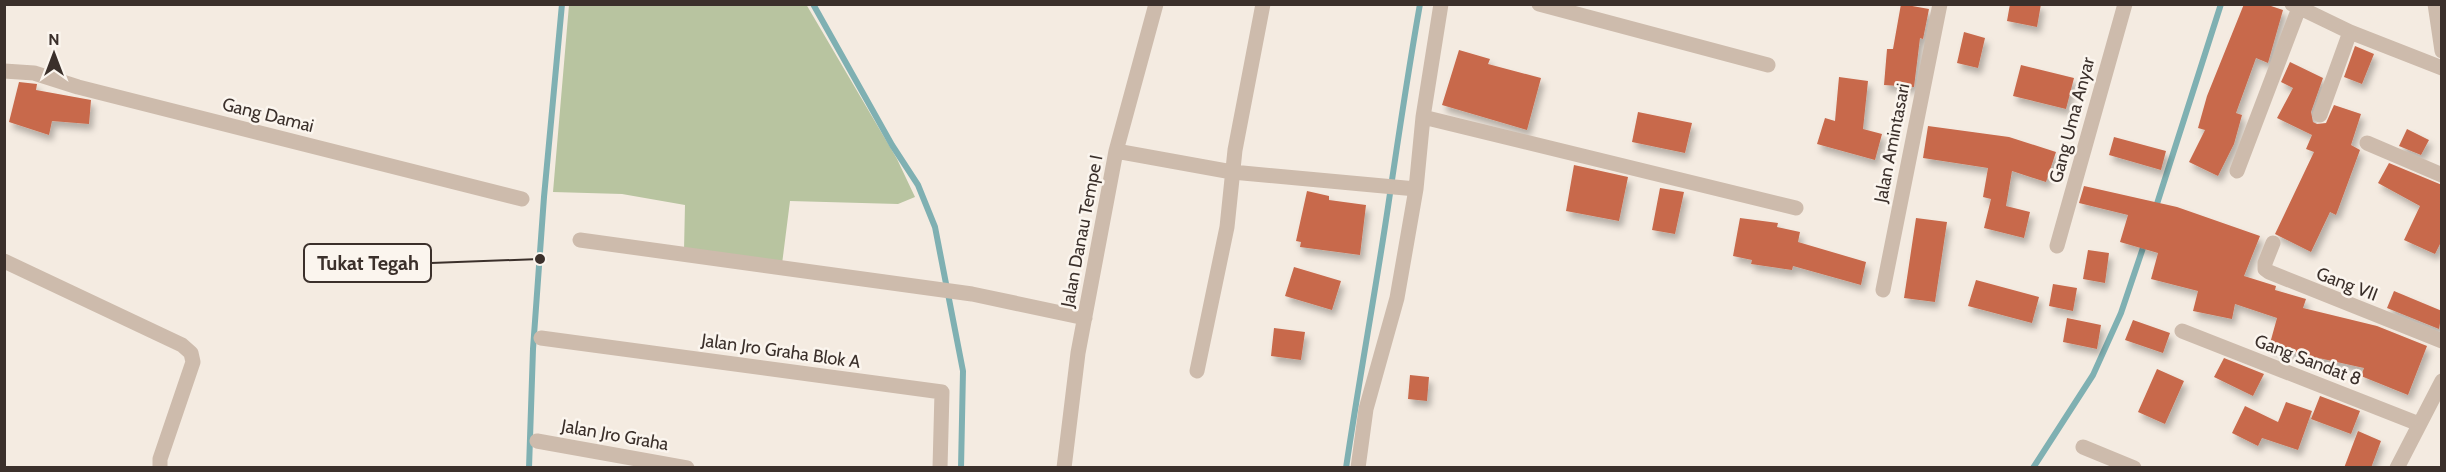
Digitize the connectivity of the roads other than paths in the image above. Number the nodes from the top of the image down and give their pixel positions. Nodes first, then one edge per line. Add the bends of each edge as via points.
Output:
1 (1156, 4) edge
2 (1263, 4) edge
3 (1441, 4) edge
4 (1539, 4) edge
5 (1940, 4) edge
6 (2125, 4) edge
7 (2435, 4) edge
8 (2295, 6) edge
9 (2350, 32) junction
10 (2442, 51) edge
11 (1768, 65) dead end
12 (2442, 68) edge
13 (4, 71) edge
14 (2320, 114) dead end
15 (1423, 117) junction
16 (2367, 143) dead end
17 (1116, 151) junction
18 (2237, 171) dead end
19 (1232, 172) junction
20 (2442, 175) edge
21 (1411, 189) junction
22 (522, 199) dead end
23 (1796, 208) dead end
24 (580, 240) dead end
25 (2273, 243) dead end
26 (2057, 246) dead end
27 (4, 261) edge
28 (1883, 290) dead end
29 (1086, 318) junction
30 (2182, 331) dead end
31 (541, 338) dead end
32 (2442, 342) edge
33 (1197, 371) dead end
34 (2442, 381) edge
35 (2419, 424) junction
36 (537, 441) dead end
37 (2083, 447) dead end
38 (160, 468) edge
39 (687, 468) edge
40 (940, 468) edge
41 (1064, 468) edge
42 (1358, 468) edge
43 (2134, 468) edge
44 (2397, 468) edge

1 - 17 street, Jalan Danau Tempe I
2 - 19 street
3 - 15 street
4 - 11 street
5 - 28 street, Jalan Amintasari
6 - 26 street, Gang Uma Anyar
7 - 10 street
8 - 9 street
8 - 18 street
9 - 12 street
9 - 14 street
13 - 22 street, Gang Damai via 34,73
15 - 21 street
15 - 23 street
16 - 20 street
17 - 19 street
17 - 29 street, Jalan Danau Tempe I
19 - 21 street
19 - 33 street via 1227,227
21 - 42 street via 1397,298 1366,409
24 - 29 street via 972,294
25 - 32 street, Gang VII via 2265,263 2269,272
27 - 38 street via 182,345 191,353 193,362
29 - 41 street, Jalan Danau Tempe I
30 - 35 street, Gang Sandat 8
31 - 40 street, Jalan Jro Graha Blok A via 942,392
34 - 35 street
35 - 44 street
36 - 39 street, Jalan Jro Graha
37 - 43 street

